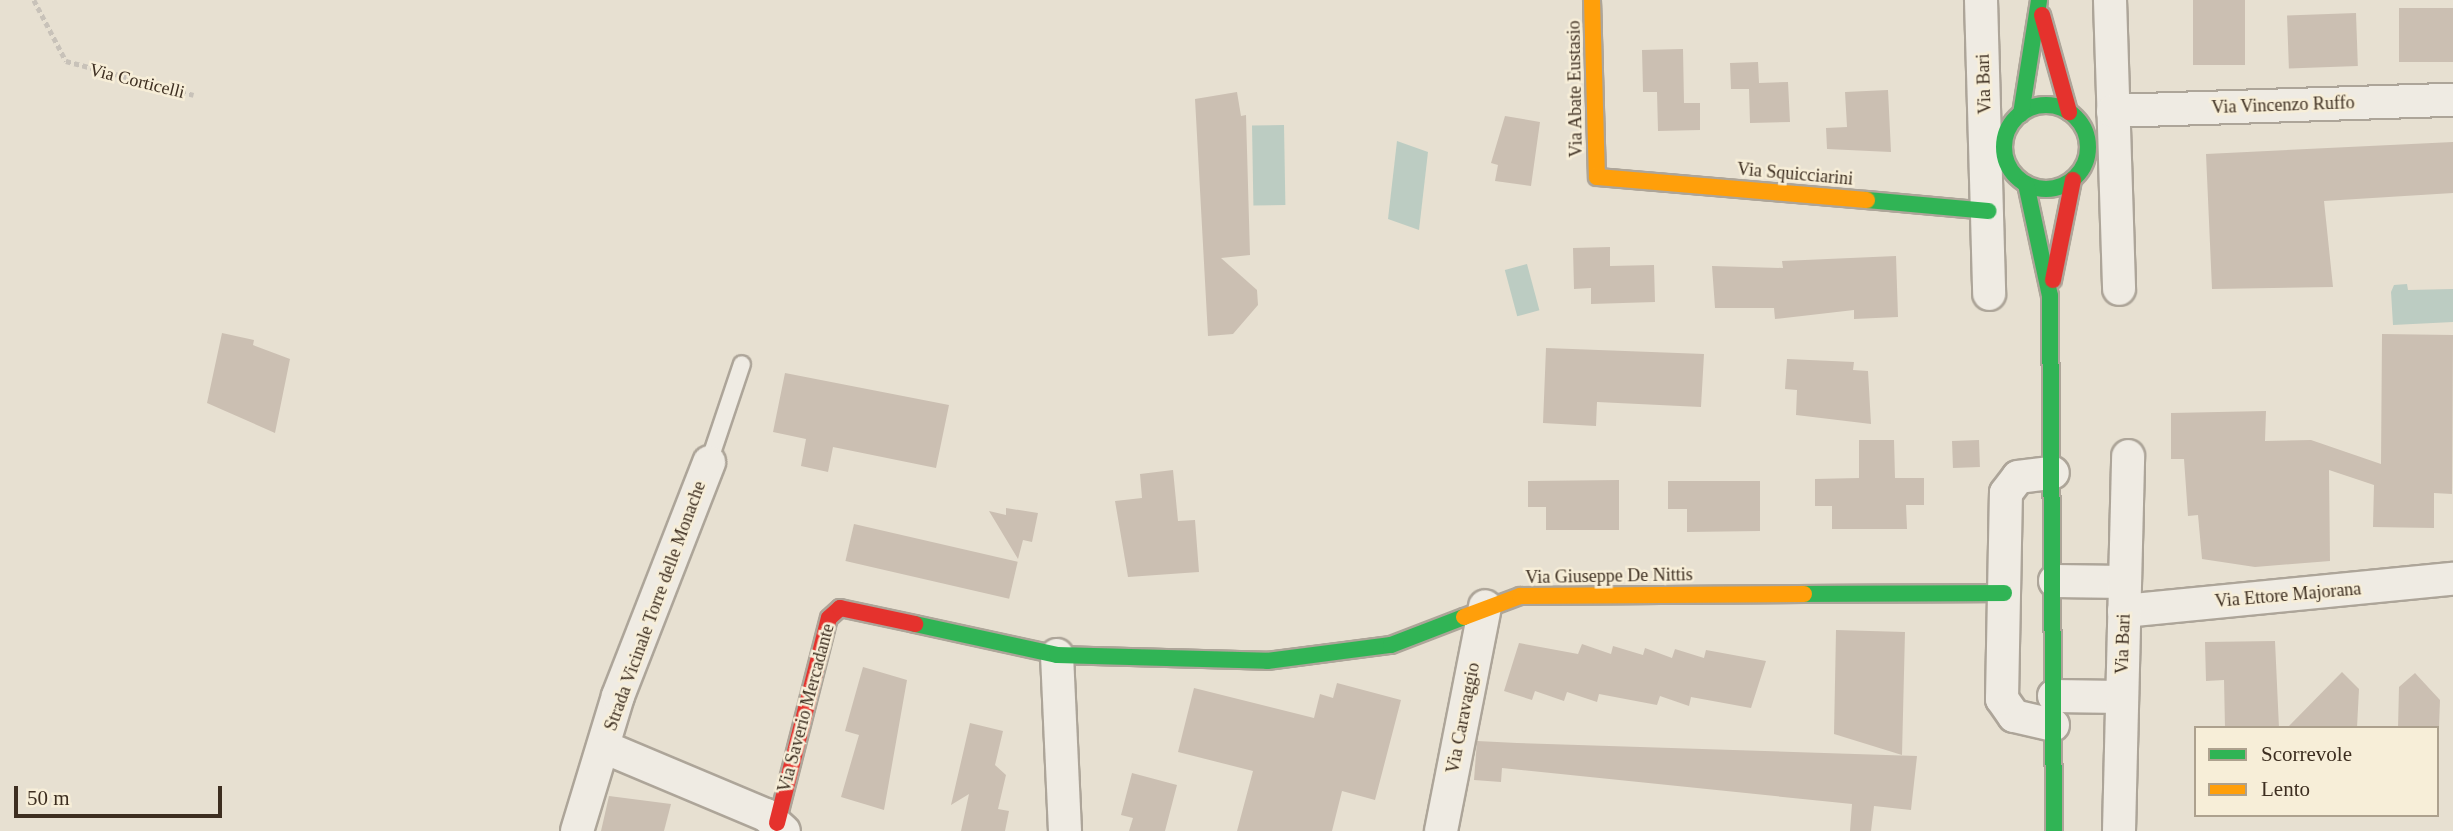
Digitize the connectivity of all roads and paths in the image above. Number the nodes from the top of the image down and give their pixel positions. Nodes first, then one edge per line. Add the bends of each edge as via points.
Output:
1 (34, 0) edge
2 (1592, 0) edge
3 (1981, 0) edge
4 (2110, 0) edge
5 (2039, 1) edge
6 (194, 95) dead end
7 (2453, 100) edge
8 (2113, 111) junction
9 (2069, 112) junction
10 (2021, 114) junction
11 (2101, 146) junction
12 (1995, 151) junction
13 (1597, 177) joint
14 (2073, 180) junction
15 (2026, 184) junction
16 (1989, 211) junction
17 (2119, 289) dead end
18 (1989, 294) dead end
19 (2050, 296) junction
20 (742, 364) dead end
21 (2129, 456) dead end
22 (709, 462) joint
23 (2053, 473) junction
24 (2453, 579) edge
25 (2055, 581) junction
26 (2004, 593) junction
27 (2124, 596) junction
28 (1485, 606) junction
29 (1057, 655) junction
30 (2122, 697) junction
31 (2054, 711) junction
32 (604, 747) junction
33 (780, 827) edge
34 (577, 831) edge
35 (1065, 831) edge
36 (1441, 831) edge
37 (2054, 831) edge
38 (2119, 831) edge

1 - 6 path, Via Corticelli via 65,61
2 - 13 street, Via Abate Eustasio
3 - 12 street, Via Bari
4 - 8 street, Via Bari
5 - 9 street, Via Bari
5 - 10 street, Via Bari
7 - 8 street, Via Vincenzo Ruffo
8 - 11 street, Via Bari
9 - 10 street, Via Bari via 2045,105
9 - 11 street, Via Bari
10 - 12 street, Via Bari
11 - 14 street, Via Bari
11 - 17 street, Via Bari
12 - 15 street, Via Bari
12 - 16 street, Via Bari
13 - 16 street, Via Squicciarini
14 - 15 street via 2050,189
14 - 19 street, Via Bari
15 - 19 street, Via Bari
16 - 18 street, Via Bari
19 - 23 street, Via Bari
20 - 22 lane
21 - 27 street, Via Bari
22 - 32 street, Strada Vicinale Torre delle Monache
23 - 25 street, Via Bari
23 - 26 street via 2018,477 2008,486
24 - 27 street, Via Ettore Majorana
25 - 27 street, Via Ettore Majorana
25 - 31 street, Via Bari
26 - 28 street, Via Giuseppe De Nittis via 1544,594
26 - 31 street via 2006,709
27 - 30 street, Via Bari
28 - 29 street, Via Giuseppe De Nittis via 1422,634 1348,655 1139,661
28 - 36 street, Via Caravaggio
29 - 33 street, Via Saverio Mercadante via 849,608 834,612
29 - 35 street
30 - 31 street
30 - 38 street, Via Bari
31 - 37 street, Via Bari
32 - 33 street, Via Saverio Mercadante
32 - 34 street, Strada Vicinale Torre delle Monache

